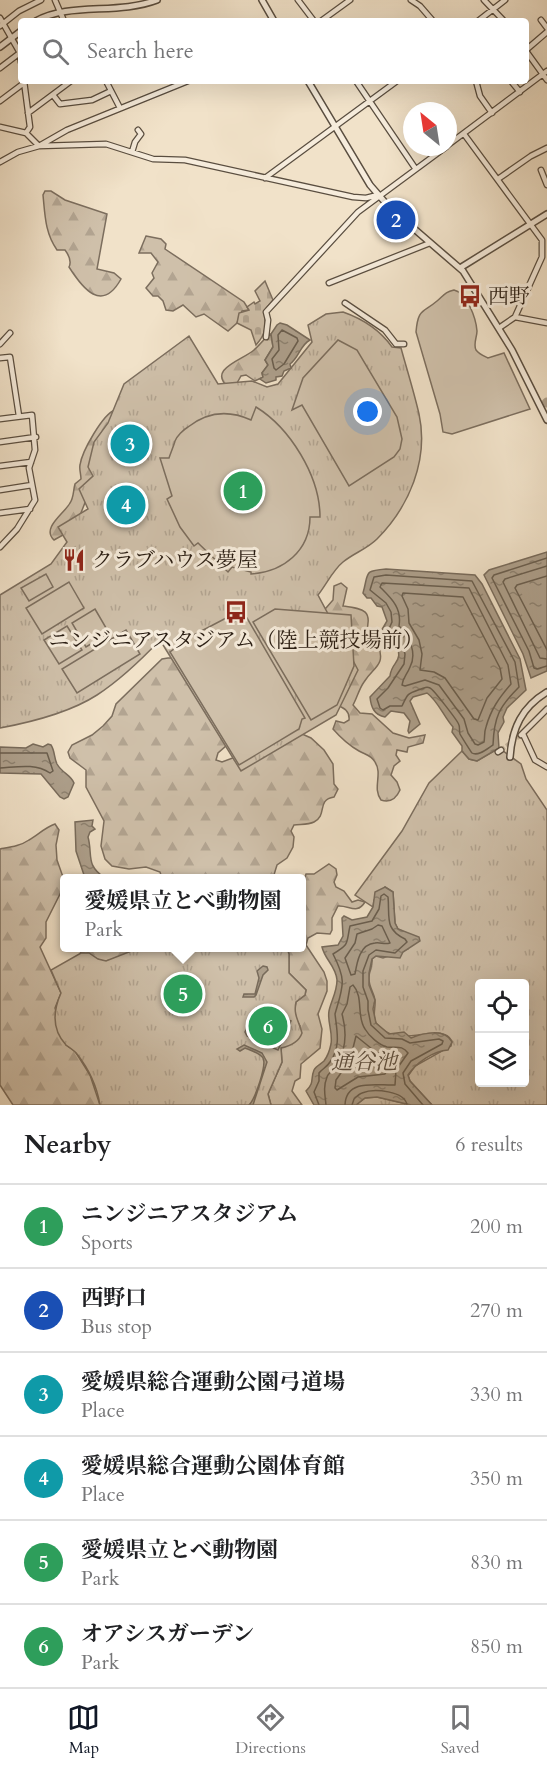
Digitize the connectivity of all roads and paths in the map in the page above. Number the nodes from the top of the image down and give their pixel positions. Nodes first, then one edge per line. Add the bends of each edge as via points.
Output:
1 (41, 0) edge
2 (55, 0) edge
3 (133, 0) edge
4 (157, 0) edge
5 (262, 0) edge
6 (298, 0) edge
7 (350, 0) edge
8 (411, 0) edge
9 (484, 0) edge
10 (506, 0) edge
11 (132, 8) junction
12 (493, 8) junction
13 (62, 12) junction
14 (42, 18) edge
15 (63, 18) edge
16 (272, 18) edge
17 (312, 18) edge
18 (325, 18) edge
19 (430, 18) edge
20 (481, 18) edge
21 (501, 18) edge
22 (541, 20) dead end
23 (1, 22) edge
24 (547, 30) edge
25 (18, 33) edge
26 (12, 38) junction
27 (0, 47) edge
28 (18, 48) edge
29 (529, 48) edge
30 (18, 54) edge
31 (529, 54) edge
32 (0, 68) edge
33 (545, 73) edge
34 (547, 80) edge
35 (22, 84) edge
36 (25, 84) edge
37 (67, 84) edge
38 (108, 84) edge
39 (180, 84) edge
40 (310, 84) edge
41 (358, 84) edge
42 (393, 84) edge
43 (477, 84) edge
44 (514, 84) edge
45 (111, 91) junction
46 (519, 92) junction
47 (53, 95) junction
48 (0, 101) edge
49 (370, 101) junction
50 (120, 108) junction
51 (28, 113) junction
52 (492, 113) junction
53 (0, 127) edge
54 (334, 127) junction
55 (26, 134) junction
56 (141, 134) dead end
57 (465, 134) junction
58 (457, 139) edge
59 (39, 146) junction
60 (547, 148) edge
61 (132, 152) junction
62 (433, 156) edge
63 (0, 162) edge
64 (416, 168) junction
65 (541, 170) dead end
66 (266, 178) junction
67 (498, 179) junction
68 (547, 185) edge
69 (378, 195) junction
70 (547, 214) edge
71 (532, 224) junction
72 (430, 243) junction
73 (461, 269) junction
74 (329, 283) dead end
75 (345, 303) dead end
76 (515, 317) junction
77 (547, 323) edge
78 (499, 328) junction
79 (10, 333) dead end
80 (266, 337) dead end
81 (0, 344) edge
82 (404, 344) dead end
83 (0, 358) edge
84 (19, 417) junction
85 (0, 419) edge
86 (547, 420) edge
87 (36, 437) junction
88 (0, 442) edge
89 (31, 462) junction
90 (0, 466) edge
91 (32, 485) junction
92 (0, 490) edge
93 (30, 508) junction
94 (0, 513) edge
95 (0, 547) edge
96 (547, 692) edge
97 (547, 709) edge
98 (510, 757) dead end
99 (547, 766) edge

1 - 23 street
2 - 13 street
3 - 11 street
4 - 11 street
5 - 16 street
6 - 17 street
7 - 18 street
8 - 19 street
9 - 12 street
10 - 12 street
11 - 13 street
12 - 20 street
12 - 21 street
13 - 14 street
13 - 15 street
22 - 24 street
23 - 26 street
24 - 29 street
25 - 26 street
26 - 27 street
26 - 28 street
30 - 32 street
31 - 33 street
33 - 34 street
33 - 46 street
35 - 48 street
36 - 51 street
37 - 47 street
38 - 45 street
39 - 50 street
40 - 54 street
41 - 49 street
42 - 49 street
43 - 52 street
44 - 46 street
45 - 47 street via 92,100 60,104
45 - 50 street
46 - 52 street
47 - 51 street
49 - 54 street
49 - 64 street
50 - 59 street
51 - 55 street via 30,127
52 - 57 street
53 - 55 street
54 - 66 street
54 - 69 street
55 - 59 street
56 - 61 street
57 - 58 street
57 - 67 street
59 - 61 street via 106,144
59 - 63 street
60 - 67 street
61 - 66 street
62 - 64 street
64 - 69 street
65 - 68 street
66 - 69 street via 353,197
67 - 71 street
69 - 72 street
69 - 80 street via 266,312
70 - 71 street
71 - 73 street
71 - 76 street via 542,240 542,257
72 - 73 street
72 - 74 street
73 - 78 street
75 - 82 street via 385,330 396,344
76 - 77 street
76 - 78 street
78 - 86 street
79 - 81 street
83 - 84 street via 10,357
84 - 85 street
84 - 87 street via 32,415
87 - 88 street
87 - 89 street
89 - 90 street
89 - 91 street
91 - 92 street
91 - 93 street via 35,500
93 - 94 street
93 - 95 street
96 - 98 street via 518,720
97 - 99 street via 522,734 535,760

